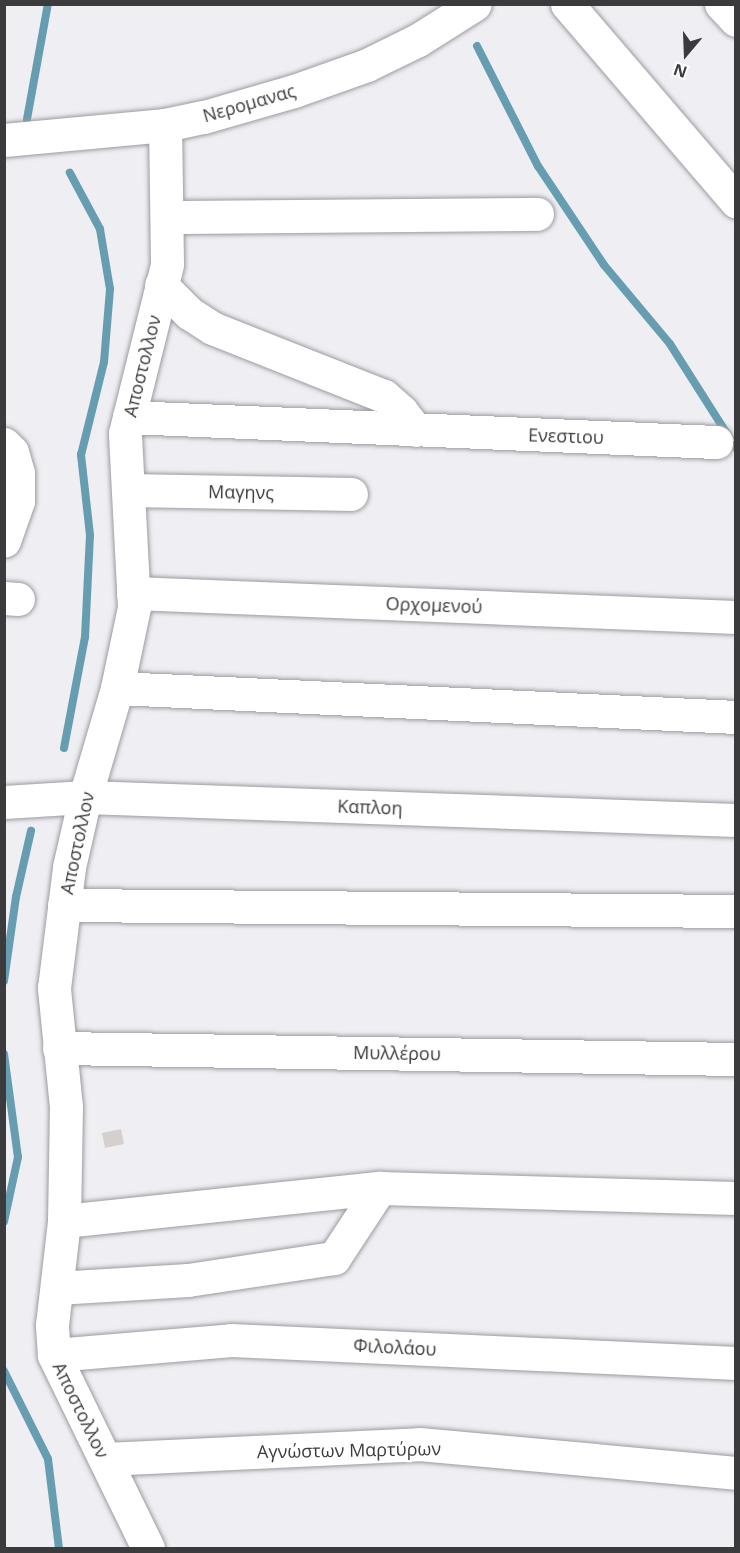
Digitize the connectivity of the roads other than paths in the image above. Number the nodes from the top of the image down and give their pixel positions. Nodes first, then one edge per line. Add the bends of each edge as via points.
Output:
1 (476, 4) edge
2 (567, 4) edge
3 (721, 4) edge
4 (735, 20) edge
5 (165, 125) junction
6 (4, 140) edge
7 (735, 201) edge
8 (537, 214) dead end
9 (168, 217) junction
10 (161, 285) junction
11 (129, 417) junction
12 (416, 430) junction
13 (716, 442) dead end
14 (4, 444) edge
15 (130, 490) junction
16 (351, 494) dead end
17 (4, 541) edge
18 (133, 593) junction
19 (735, 617) edge
20 (117, 688) junction
21 (735, 717) edge
22 (85, 797) junction
23 (4, 802) edge
24 (735, 820) edge
25 (64, 904) junction
26 (735, 910) edge
27 (59, 1048) junction
28 (735, 1059) edge
29 (380, 1188) junction
30 (735, 1198) edge
31 (64, 1221) junction
32 (57, 1288) junction
33 (54, 1354) junction
34 (735, 1363) edge
35 (105, 1459) junction
36 (735, 1473) edge
37 (148, 1548) edge

1 - 5 street, Νερομανας via 403,49 367,65 294,91
2 - 7 street
3 - 4 street
5 - 6 street, Νερομανας
5 - 9 street, Αποστολλον
8 - 9 street
9 - 10 street, Αποστολλον via 167,264
10 - 11 street, Αποστολλον
10 - 12 street via 189,314 212,328 384,396
11 - 12 street, Ενεστιου
11 - 15 street, Αποστολλον via 125,433
12 - 13 street, Ενεστιου
14 - 17 street via 12,452 18,473 18,501
15 - 16 street, Μαγηνς
15 - 18 street, Αποστολλον
18 - 19 street, Ορχομενού
18 - 20 street, Αποστολλον via 134,607
20 - 21 street
20 - 22 street, Αποστολλον
22 - 23 street, Καπλοη
22 - 24 street, Καπλοη
22 - 25 street, Αποστολλον
25 - 26 street
25 - 27 street, Αποστολλον via 54,988
27 - 28 street, Μυλλέρου
27 - 31 street, Αποστολλον via 66,1107
29 - 30 street
29 - 31 street
29 - 32 street via 334,1258 188,1280
31 - 32 street, Αποστολλον
32 - 33 street, Αποστολλον via 52,1325
33 - 34 street, Φιλολάου via 231,1340
33 - 35 street, Αποστολλον
35 - 36 street, Αγνώστων Μαρτύρων via 419,1444
35 - 37 street, Αποστολλον

